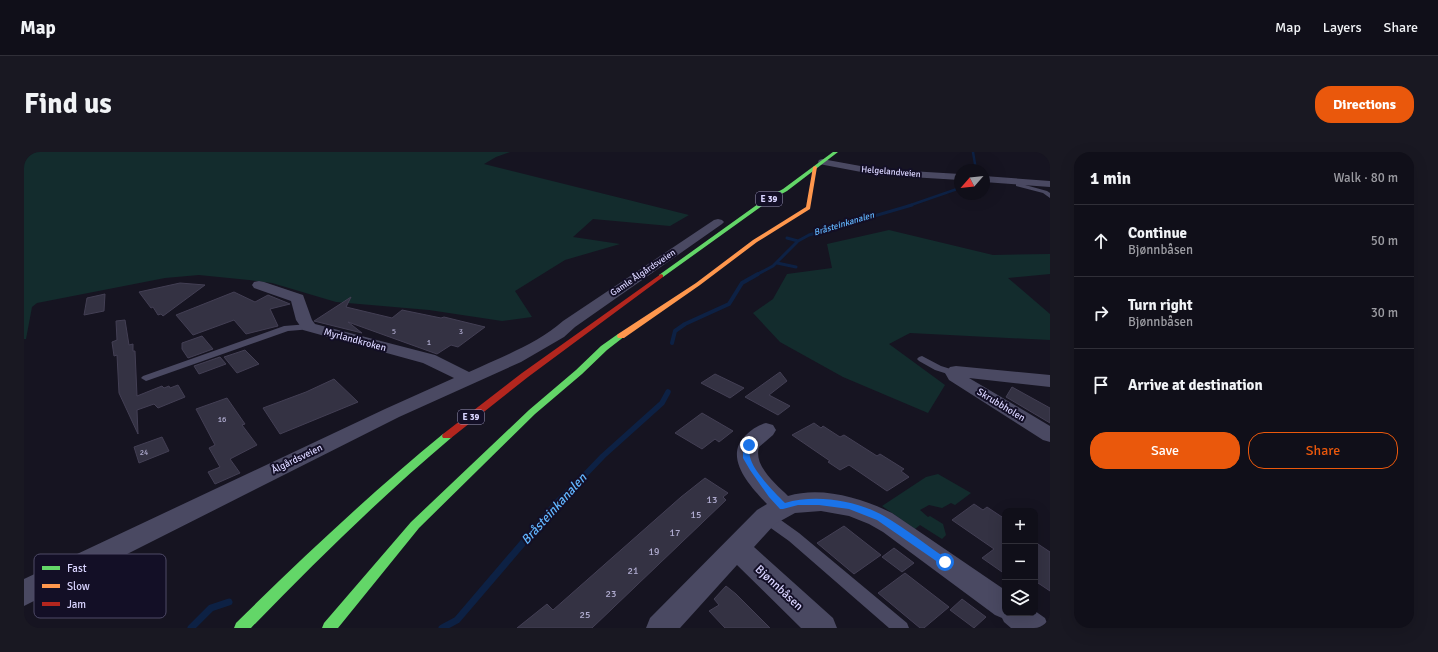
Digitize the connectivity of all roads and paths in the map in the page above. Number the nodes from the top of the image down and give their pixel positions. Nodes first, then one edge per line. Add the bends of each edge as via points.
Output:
1 (836, 152) edge
2 (819, 165) junction
3 (954, 177) edge
4 (990, 179) edge
5 (1050, 184) edge
6 (1018, 185) dead end
7 (1050, 196) edge
8 (718, 222) dead end
9 (259, 284) dead end
10 (569, 324) joint
11 (309, 327) junction
12 (922, 359) dead end
13 (954, 373) junction
14 (146, 378) dead end
15 (468, 378) junction
16 (1050, 381) edge
17 (766, 430) dead end
18 (1050, 435) edge
19 (775, 512) junction
20 (737, 548) junction
21 (104, 554) edge
22 (34, 588) edge
23 (24, 593) edge
24 (1002, 604) edge
25 (1018, 616) edge
26 (241, 628) edge
27 (329, 628) edge
28 (661, 628) edge
29 (822, 628) edge
30 (901, 628) edge
31 (1034, 628) edge

1 - 2 highway, E 39
2 - 3 street, Helgelandveien
2 - 26 highway, E 39 via 490,402 363,509
2 - 27 highway via 808,208 755,241 698,284 604,348 532,412 415,525
4 - 5 street
6 - 7 lane via 1045,192
8 - 10 street, Gamle Ålgårdsveien
9 - 11 street via 298,298 304,320
10 - 15 street, Ålgårdsveien via 558,334 514,358
11 - 14 lane via 287,328
11 - 15 street, Myrlandkroken via 429,359
12 - 13 lane, Skrubbholen
13 - 16 street, Skrubbholen via 956,371
13 - 18 street, Skrubbholen via 963,382
15 - 21 street, Ålgårdsveien
17 - 19 street via 753,439 746,452
19 - 20 street
19 - 24 street via 798,502 819,501 850,506 880,518
19 - 30 lane via 794,537
20 - 28 street
20 - 29 street, Bjønnbåsen
22 - 23 street, Ålgårdsveien
25 - 31 street

